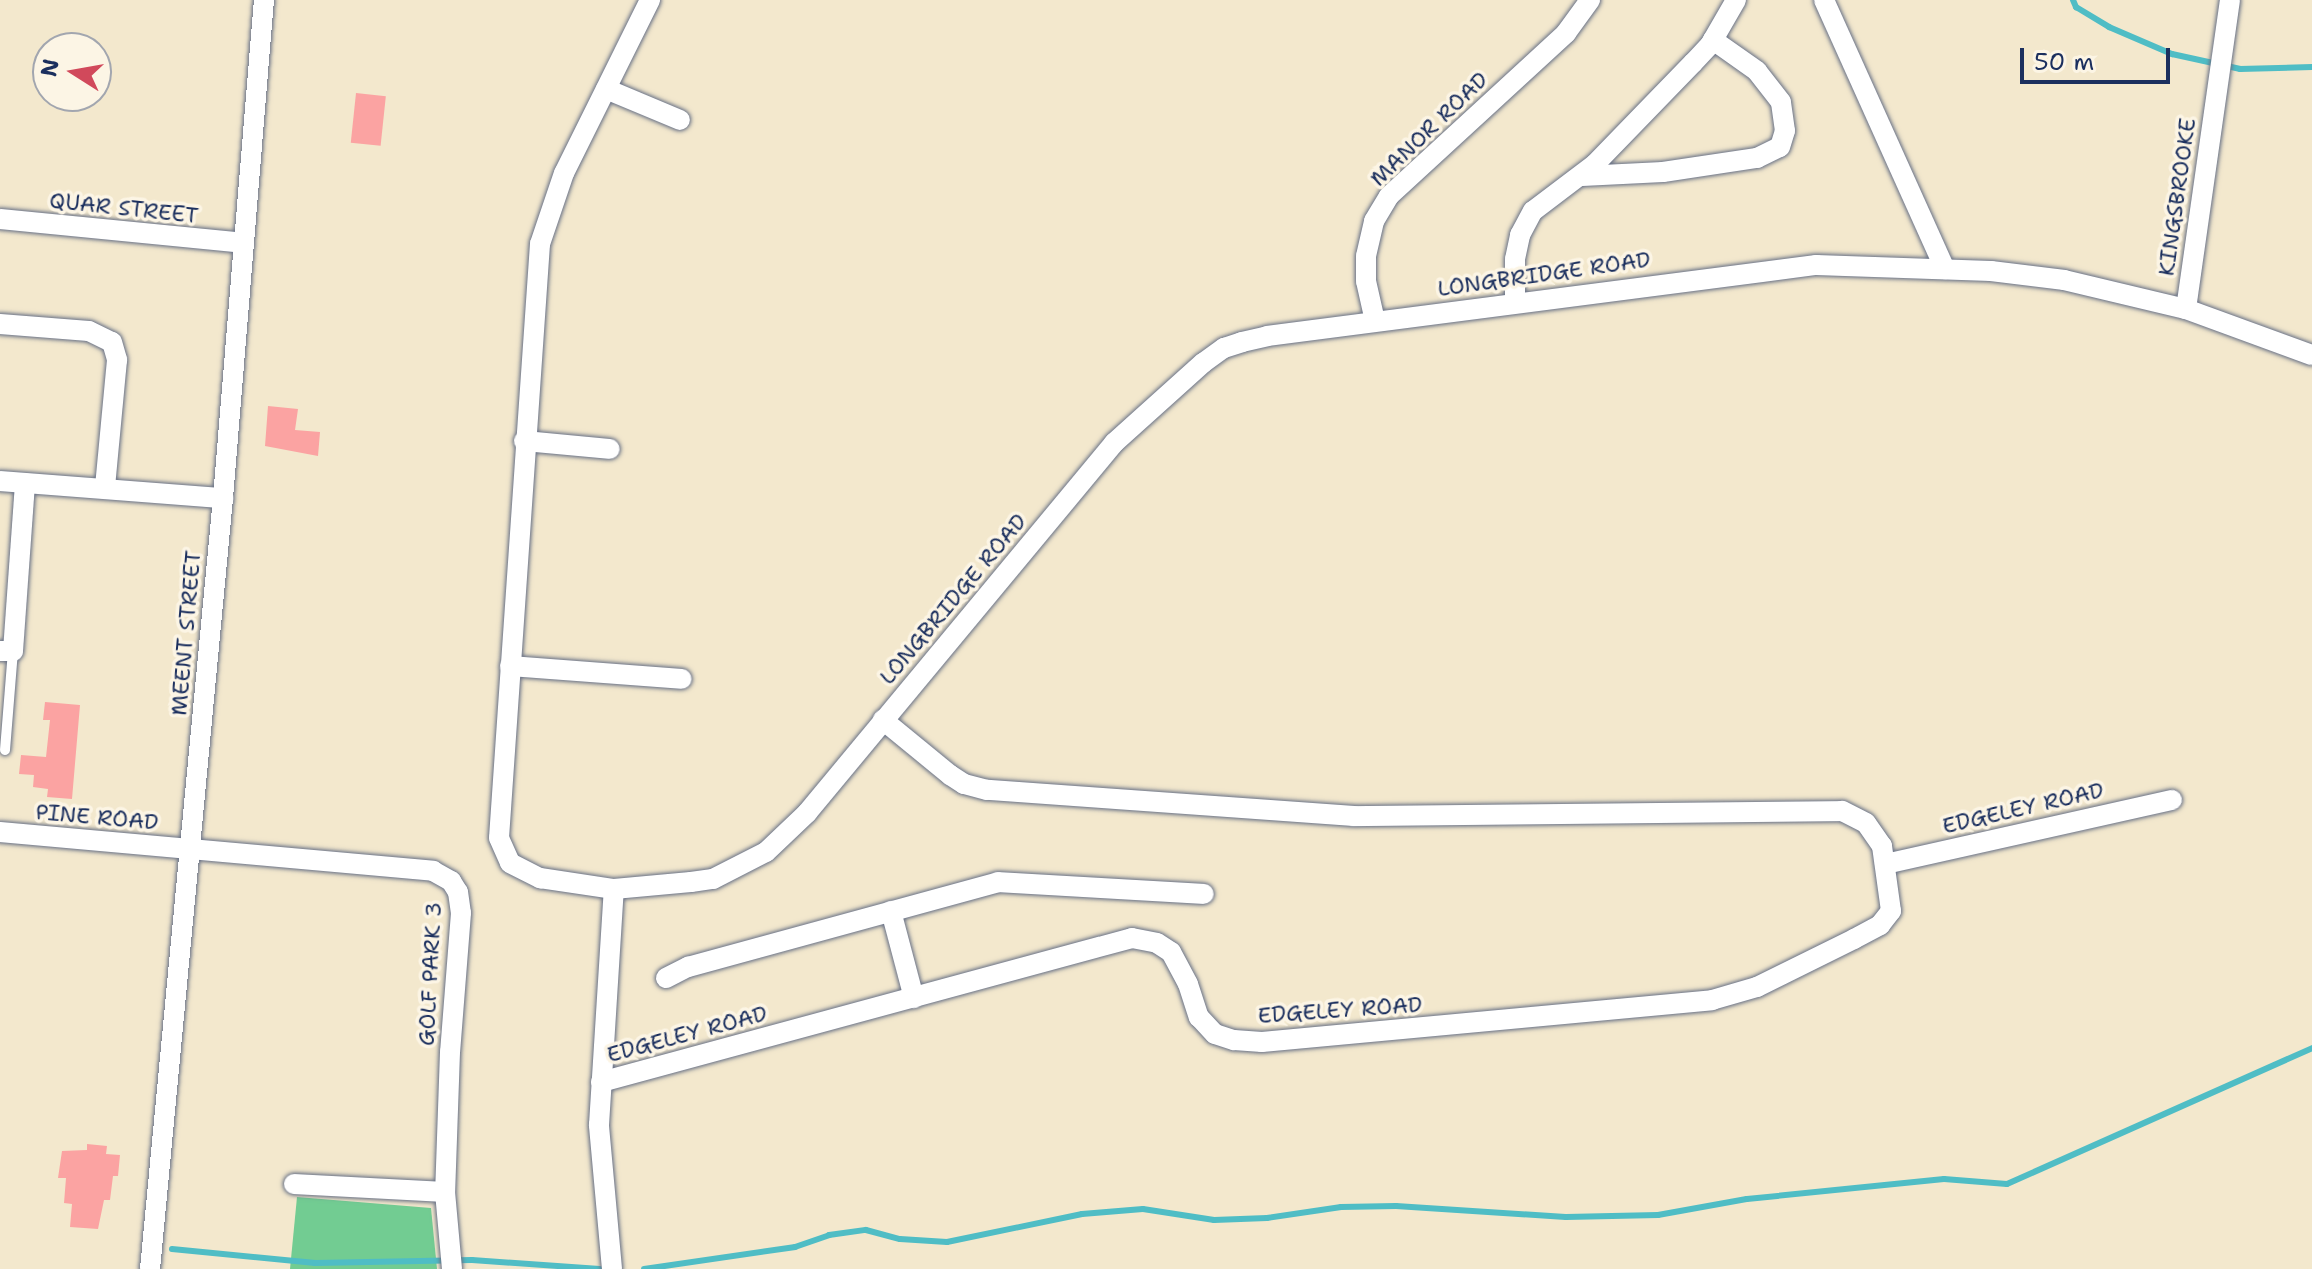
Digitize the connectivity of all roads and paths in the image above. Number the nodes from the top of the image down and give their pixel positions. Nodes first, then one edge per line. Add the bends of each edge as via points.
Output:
1 (264, 0) edge
2 (650, 0) edge
3 (1590, 0) edge
4 (1736, 0) edge
5 (1824, 0) edge
6 (2230, 0) edge
7 (1713, 40) junction
8 (606, 89) junction
9 (680, 120) dead end
10 (1582, 176) junction
11 (0, 219) edge
12 (243, 243) junction
13 (1945, 269) junction
14 (1515, 303) junction
15 (2186, 309) junction
16 (1375, 321) junction
17 (0, 324) edge
18 (2312, 355) edge
19 (524, 441) junction
20 (610, 449) dead end
21 (0, 481) edge
22 (25, 483) junction
23 (105, 488) junction
24 (223, 498) junction
25 (6, 651) edge
26 (510, 666) junction
27 (682, 679) dead end
28 (883, 720) junction
29 (5, 750) dead end
30 (2172, 800) dead end
31 (0, 832) edge
32 (190, 849) junction
33 (1885, 864) junction
34 (614, 889) junction
35 (1204, 894) dead end
36 (891, 911) junction
37 (666, 978) dead end
38 (914, 998) junction
39 (601, 1082) junction
40 (294, 1184) dead end
41 (445, 1192) junction
42 (612, 1266) edge
43 (150, 1269) edge
44 (452, 1269) edge

1 - 12 street, MEENT STREET
2 - 8 street, LONGBRIDGE ROAD
3 - 16 street, MANOR ROAD via 1566,33 1389,196 1374,221 1366,256
4 - 7 street
5 - 13 street
6 - 15 street, KINGSBROOKE
7 - 10 street
7 - 10 street via 1757,71 1781,102 1785,131 1780,147 1757,158 1663,172
8 - 9 street
8 - 19 street, LONGBRIDGE ROAD via 545,222
10 - 14 street via 1533,211 1520,235
11 - 12 street, QUAR STREET
12 - 24 street, MEENT STREET
13 - 14 street, LONGBRIDGE ROAD via 1781,267
13 - 15 street, LONGBRIDGE ROAD via 2064,280
14 - 16 street, LONGBRIDGE ROAD
15 - 18 street, LONGBRIDGE ROAD
16 - 28 street, LONGBRIDGE ROAD via 1267,336 1224,348 1203,363 1114,443
17 - 23 street via 89,331 112,342 117,360
19 - 20 street
19 - 26 street, LONGBRIDGE ROAD
21 - 22 street
22 - 23 street
22 - 25 street
23 - 24 street
24 - 32 street, MEENT STREET
25 - 29 lane
26 - 27 street
26 - 34 street, LONGBRIDGE ROAD via 499,815 503,853 522,872 540,878
28 - 33 street, EDGELEY ROAD via 950,775 987,790 1354,816 1842,811 1866,823 1882,846
28 - 34 street, LONGBRIDGE ROAD via 789,833 749,863 713,879
30 - 33 street, EDGELEY ROAD
31 - 32 street, PINE ROAD
32 - 41 street, GOLF PARK 3 via 433,871 451,881 461,913
32 - 43 street, MEENT STREET
33 - 38 street, EDGELEY ROAD via 1891,911 1880,925 1757,987 1690,1004 1262,1042 1234,1040 1215,1034 1199,1017 1171,952 1132,938
34 - 39 street
35 - 36 street via 998,882
36 - 37 street via 688,967
36 - 38 street
38 - 39 street, EDGELEY ROAD
39 - 42 street via 599,1125
40 - 41 street
41 - 44 street, GOLF PARK 3

